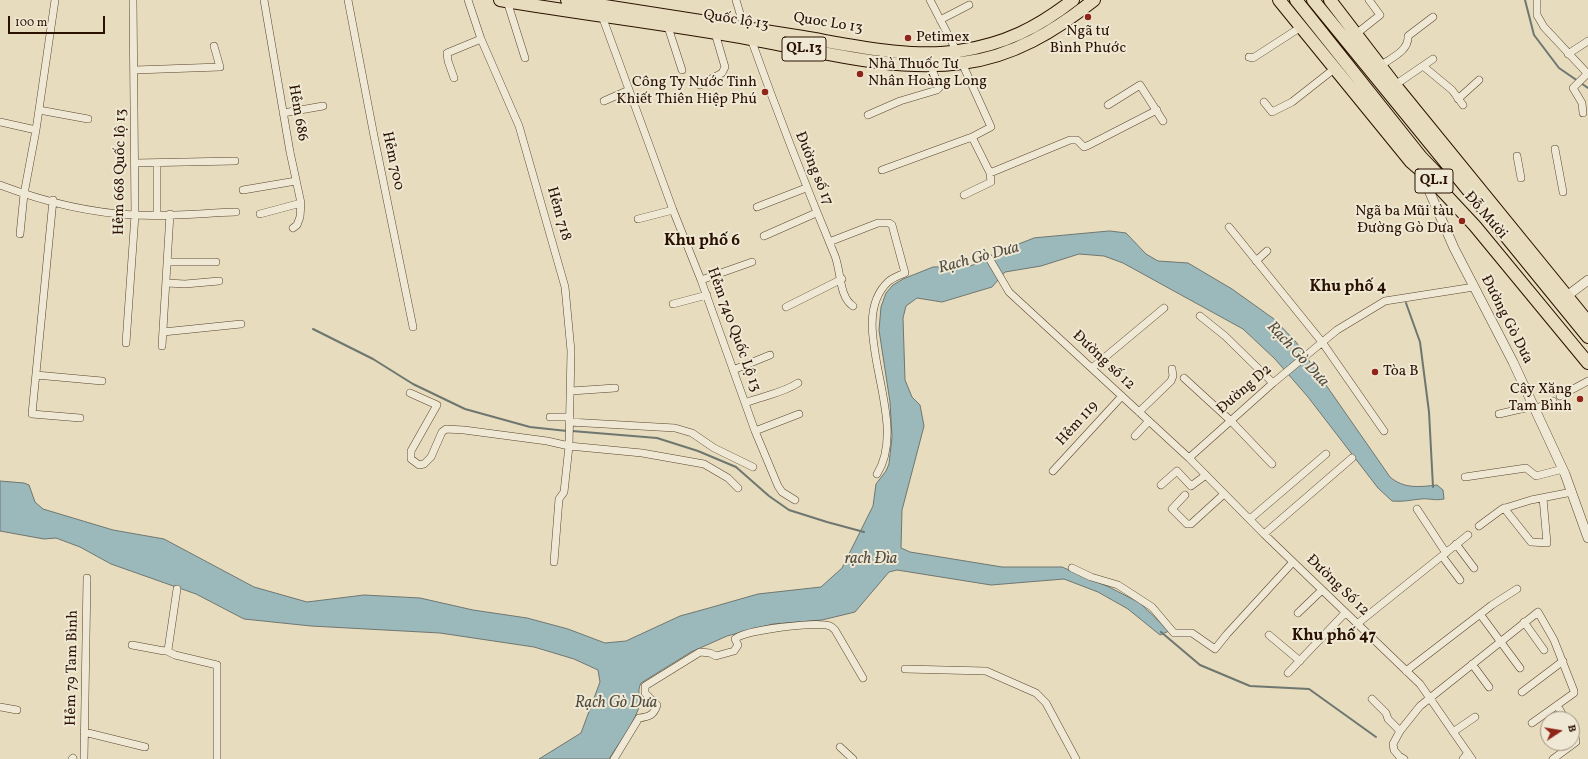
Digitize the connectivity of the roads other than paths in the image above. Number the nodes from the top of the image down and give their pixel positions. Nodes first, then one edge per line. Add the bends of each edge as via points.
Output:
1 (55, 0) edge
2 (134, 0) edge
3 (264, 0) edge
4 (348, 0) edge
5 (468, 0) edge
6 (567, 0) edge
7 (736, 0) edge
8 (930, 0) edge
9 (1073, 0) edge
10 (1094, 0) edge
11 (1279, 0) edge
12 (1290, 0) edge
13 (1296, 0) edge
14 (1313, 0) edge
15 (1318, 0) edge
16 (1330, 0) edge
17 (1369, 0) edge
18 (1537, 0) edge
19 (503, 1) edge
20 (596, 2) edge
21 (969, 5) dead end
22 (602, 16) junction
23 (1433, 17) dead end
24 (940, 20) junction
25 (668, 26) junction
26 (744, 27) junction
27 (1301, 27) junction
28 (715, 33) junction
29 (1356, 34) junction
30 (481, 39) junction
31 (750, 39) junction
32 (1588, 41) edge
33 (214, 46) dead end
34 (957, 52) junction
35 (1568, 54) junction
36 (1249, 57) dead end
37 (525, 58) dead end
38 (1433, 59) dead end
39 (1363, 60) junction
40 (962, 64) junction
41 (931, 66) junction
42 (1380, 66) junction
43 (1423, 66) junction
44 (1334, 68) junction
45 (135, 70) junction
46 (682, 70) dead end
47 (1350, 72) junction
48 (1586, 75) edge
49 (454, 78) dead end
50 (1479, 80) dead end
51 (700, 85) dead end
52 (1395, 85) junction
53 (629, 90) junction
54 (1458, 99) junction
55 (604, 101) dead end
56 (1264, 102) dead end
57 (1108, 105) dead end
58 (323, 106) dead end
59 (1463, 106) dead end
60 (39, 110) junction
61 (1157, 110) junction
62 (283, 113) junction
63 (1583, 113) dead end
64 (868, 115) dead end
65 (88, 119) dead end
66 (1163, 121) dead end
67 (0, 122) edge
68 (36, 130) junction
69 (972, 138) junction
70 (1431, 147) junction
71 (1555, 149) dead end
72 (1448, 150) junction
73 (1517, 156) dead end
74 (235, 161) dead end
75 (1422, 162) junction
76 (136, 163) junction
77 (157, 163) junction
78 (882, 170) dead end
79 (990, 173) junction
80 (1521, 178) dead end
81 (296, 181) junction
82 (1433, 181) junction
83 (1446, 184) junction
84 (0, 185) edge
85 (1464, 186) junction
86 (806, 188) junction
87 (243, 190) dead end
88 (1563, 192) dead end
89 (24, 194) junction
90 (964, 195) dead end
91 (53, 200) junction
92 (301, 202) junction
93 (757, 207) dead end
94 (673, 210) junction
95 (236, 212) dead end
96 (816, 213) junction
97 (157, 214) junction
98 (170, 214) junction
99 (260, 214) dead end
100 (135, 215) junction
101 (638, 219) dead end
102 (1229, 227) dead end
103 (293, 228) dead end
104 (20, 234) dead end
105 (764, 236) dead end
106 (828, 242) junction
107 (1267, 251) dead end
108 (989, 258) dead end
109 (1256, 261) junction
110 (168, 262) junction
111 (216, 262) dead end
112 (752, 262) dead end
113 (842, 279) junction
114 (701, 280) junction
115 (1588, 280) edge
116 (219, 281) dead end
117 (167, 283) junction
118 (1474, 287) junction
119 (707, 296) junction
120 (1562, 299) junction
121 (673, 304) dead end
122 (853, 306) dead end
123 (786, 308) dead end
124 (1164, 308) dead end
125 (1200, 316) dead end
126 (1588, 322) edge
127 (241, 324) dead end
128 (413, 327) dead end
129 (163, 332) junction
130 (1588, 337) edge
131 (1322, 342) junction
132 (126, 343) dead end
133 (162, 346) dead end
134 (770, 355) dead end
135 (1588, 355) edge
136 (1588, 363) edge
137 (1092, 368) junction
138 (1172, 369) dead end
139 (734, 370) junction
140 (36, 375) junction
141 (1184, 378) dead end
142 (102, 381) dead end
143 (1588, 381) edge
144 (798, 383) dead end
145 (1273, 383) junction
146 (615, 388) dead end
147 (571, 391) junction
148 (410, 394) dead end
149 (1122, 396) junction
150 (1560, 396) dead end
151 (1553, 401) dead end
152 (746, 403) junction
153 (1535, 408) junction
154 (1139, 412) junction
155 (799, 414) dead end
156 (1500, 414) dead end
157 (550, 417) dead end
158 (80, 418) dead end
159 (570, 419) junction
160 (1149, 421) junction
161 (1231, 421) junction
162 (1384, 430) dead end
163 (755, 431) junction
164 (1135, 436) dead end
165 (569, 446) junction
166 (1326, 454) dead end
167 (1189, 458) junction
168 (1352, 458) dead end
169 (1272, 464) dead end
170 (753, 467) dead end
171 (1563, 469) junction
172 (1053, 470) dead end
173 (877, 474) dead end
174 (1206, 475) junction
175 (1465, 477) dead end
176 (1161, 485) dead end
177 (738, 488) dead end
178 (1572, 492) junction
179 (1224, 494) junction
180 (1185, 496) dead end
181 (1543, 498) junction
182 (795, 500) dead end
183 (1504, 508) junction
184 (1418, 509) dead end
185 (1250, 519) junction
186 (1479, 526) dead end
187 (1264, 534) junction
188 (1468, 535) dead end
189 (1588, 538) edge
190 (1456, 544) junction
191 (1444, 554) junction
192 (554, 562) dead end
193 (1293, 562) junction
194 (1072, 568) dead end
195 (1474, 568) dead end
196 (87, 578) dead end
197 (1460, 580) dead end
198 (177, 589) dead end
199 (1517, 589) dead end
200 (1322, 590) junction
201 (1298, 613) dead end
202 (1345, 613) junction
203 (1480, 614) junction
204 (1524, 622) junction
205 (1357, 624) junction
206 (1268, 635) dead end
207 (1501, 642) junction
208 (132, 645) dead end
209 (1544, 650) dead end
210 (166, 651) junction
211 (1300, 661) junction
212 (1563, 661) junction
213 (1472, 664) junction
214 (1520, 668) dead end
215 (905, 669) dead end
216 (1406, 671) junction
217 (1288, 673) dead end
218 (863, 678) dead end
219 (1489, 688) dead end
220 (1522, 692) dead end
221 (1429, 697) junction
222 (1372, 699) dead end
223 (1557, 706) junction
224 (0, 707) edge
225 (17, 710) dead end
226 (1560, 711) edge
227 (1475, 717) dead end
228 (1532, 723) dead end
229 (1400, 730) junction
230 (84, 732) junction
231 (1454, 732) junction
232 (145, 747) dead end
233 (840, 747) dead end
234 (1564, 751) edge
235 (1470, 756) edge
236 (84, 759) edge
237 (217, 759) edge
238 (614, 759) edge
239 (853, 759) edge
240 (1076, 759) edge
241 (1404, 759) edge
242 (1463, 759) edge
243 (1553, 759) edge

1 - 60 street
2 - 45 street, Hẻm 668 Quốc lộ 13
3 - 62 street, Hẻm 686
4 - 128 street, Hẻm 700
5 - 30 street, Hẻm 718
6 - 20 highway, Quoc Lo 13 / QL.13
7 - 26 street
8 - 24 street
9 - 34 highway, Quoc Lo 13 / QL.13 via 1048,20 1017,36
10 - 40 highway, Quốc lộ 13 / QL.13 via 1056,28 1026,44 993,57
11 - 27 highway, Đỗ Mười / QL.1
12 - 47 highway, QL.1
13 - 47 highway, QL.1
14 - 39 highway, QL.1
15 - 39 highway, QL.1
16 - 29 highway, Đỗ Mười / QL.1
17 - 29 street via 1380,15
18 - 35 street via 1537,15 1544,28
19 - 22 highway, Quốc lộ 13 / QL.13
19 - 37 street
20 - 26 highway, Quoc Lo 13 / QL.13
21 - 24 street
22 - 25 highway, Quốc lộ 13 / QL.13
22 - 53 street, Hẻm 740 Quốc Lộ 13
23 - 42 street via 1408,36 1406,47
24 - 34 street
25 - 28 highway, Quốc lộ 13 / QL.13
25 - 46 street
26 - 34 highway, Quoc Lo 13 / QL.13 via 890,50 923,53
27 - 36 street via 1260,54 1253,58
27 - 44 highway, Đỗ Mười / QL.1
28 - 31 highway, Quốc lộ 13 / QL.13
28 - 51 street via 725,67 722,73
29 - 42 highway, Đỗ Mười / QL.1
30 - 49 street via 447,53
30 - 147 street, Hẻm 718 via 519,126 565,287 572,351
31 - 41 highway, Quốc lộ 13 / QL.13 via 871,60
31 - 86 street, Đường số 17
32 - 35 street
33 - 45 street via 220,68
35 - 48 street
38 - 43 street
39 - 70 highway, Đỗ Mười / QL.1
40 - 41 highway, Quốc lộ 13 / QL.13
40 - 69 street via 991,127
41 - 64 street via 937,90 900,101
42 - 52 highway, Đỗ Mười / QL.1
43 - 52 street
43 - 54 street via 1452,90
44 - 56 street via 1292,102 1272,112
44 - 75 highway, Đỗ Mười / QL.1 via 1411,162
45 - 76 street, Hẻm 668 Quốc lộ 13
47 - 75 highway, Đỗ Mười / QL.1
48 - 63 street via 1573,88 1582,103
50 - 54 street
52 - 72 highway, Đỗ Mười / QL.1
53 - 55 street
53 - 94 street, Hẻm 740 Quốc Lộ 13
54 - 59 street
57 - 61 street via 1140,85
58 - 62 street
60 - 65 street
60 - 68 street
61 - 66 street
61 - 79 street via 1084,147 1077,140 1070,140
62 - 81 street, Hẻm 686
67 - 68 street
68 - 89 street
69 - 78 street
69 - 79 street
70 - 72 highway
70 - 85 highway, Đỗ Mười / QL.1
71 - 88 street
72 - 85 highway
72 - 120 highway, Đỗ Mười / QL.1
73 - 80 street
74 - 77 street
75 - 82 highway, Đỗ Mười / QL.1
75 - 83 highway, Đỗ Mười / QL.1
75 - 118 street, Đường Gò Dưa via 1454,248
76 - 77 street
76 - 100 street, Hẻm 668 Quốc lộ 13
77 - 97 street
79 - 90 street via 992,182
81 - 87 street
81 - 92 street, Hẻm 686
82 - 83 highway
82 - 136 highway, Đỗ Mười / QL.1 via 1475,226
83 - 135 highway, Đỗ Mười / QL.1
84 - 89 street
85 - 120 highway, Đỗ Mười / QL.1
86 - 93 street
86 - 96 street, Đường số 17
89 - 91 street
89 - 104 street
91 - 100 street via 94,210
91 - 140 street
92 - 99 street
92 - 103 street, Hẻm 686 via 300,217
94 - 101 street
94 - 114 street, Hẻm 740 Quốc Lộ 13
95 - 98 street
96 - 105 street
96 - 106 street, Đường số 17
97 - 98 street
97 - 100 street
98 - 110 street
100 - 132 street, Hẻm 668 Quốc lộ 13
102 - 109 street
106 - 113 street, Đường số 17 via 836,257
106 - 173 street via 878,223 889,223 892,225 905,273 889,281 878,295 872,318 872,334 886,411 887,436 884,460
107 - 109 street
108 - 137 street, Đường số 12 via 1009,292
109 - 131 street
110 - 111 street
110 - 117 street
112 - 114 street
113 - 122 street, Đường số 17 via 845,298
113 - 123 street
114 - 119 street, Hẻm 740 Quốc Lộ 13
115 - 120 street
116 - 117 street
117 - 129 street
118 - 131 street, Đường D2 via 1385,301
118 - 153 street, Đường Gò Dưa
119 - 121 street
119 - 139 street, Hẻm 740 Quốc Lộ 13
120 - 126 highway, Đỗ Mười / QL.1
120 - 130 highway, Đỗ Mười / QL.1
124 - 137 street
125 - 145 street via 1225,336
127 - 129 street
129 - 133 street
131 - 145 street, Đường D2
131 - 162 street
134 - 139 street
137 - 149 street, Đường số 12
138 - 154 street via 1171,381
139 - 152 street, Hẻm 740 Quốc Lộ 13
140 - 142 street
140 - 158 street via 32,414
141 - 161 street
143 - 150 street
144 - 152 street via 787,391
145 - 161 street, Đường D2
146 - 147 street
147 - 159 street, Hẻm 718
148 - 165 street via 437,405 411,451 411,459 419,465 431,457 442,432 446,429 505,434
149 - 154 street, Đường số 12
149 - 172 street, Hẻm 119
151 - 153 street
152 - 163 street, Hẻm 740 Quốc Lộ 13
153 - 156 street
153 - 171 street, Đường Gò Dưa
154 - 160 street, Đường số 12
155 - 163 street
157 - 159 street
159 - 165 street, Hẻm 718
159 - 170 street via 675,428 692,433 714,448
160 - 164 street
160 - 167 street, Đường số 12
161 - 167 street, Đường D2
161 - 169 street
163 - 182 street, Hẻm 740 Quốc Lộ 13 via 782,492
165 - 177 street via 642,453 704,464 728,478
165 - 192 street, Hẻm 718 via 564,492 559,499
166 - 185 street
167 - 174 street, Đường Số 12
168 - 187 street
171 - 175 street via 1536,476 1526,468
171 - 178 street, Đường Gò Dưa
174 - 176 street via 1191,486 1177,472
174 - 179 street, Đường Số 12
178 - 181 street
178 - 189 street, Đường Gò Dưa
179 - 180 street via 1191,524 1186,524 1172,509
179 - 185 street, Đường Số 12
181 - 183 street
181 - 183 street via 1547,543 1531,542
183 - 186 street
184 - 191 street
185 - 187 street, Đường Số 12
187 - 193 street, Đường Số 12
188 - 190 street
190 - 191 street
190 - 195 street
191 - 197 street
191 - 205 street
193 - 194 street via 1216,649 1192,633 1174,634 1152,607 1118,585
193 - 200 street, Đường Số 12
196 - 230 street, Hẻm 79 Tam Bình
198 - 210 street via 169,648
199 - 203 street
200 - 201 street
200 - 202 street, Đường Số 12
202 - 205 street, Đường Số 12
202 - 211 street
203 - 207 street
203 - 216 street
204 - 207 street
204 - 209 street
204 - 212 street via 1538,612
205 - 216 street, Đường Số 12
206 - 211 street
207 - 213 street
207 - 214 street
208 - 210 street
210 - 237 street via 217,665
211 - 217 street
212 - 220 street
212 - 223 street via 1574,693
213 - 219 street
213 - 221 street
215 - 240 street via 986,671 1036,693 1046,703
216 - 221 street, Đường Số 12
218 - 238 street via 835,630 830,626 767,628 739,635 735,639 738,645 734,651 716,656 700,652 645,686 646,693 657,705 655,710 652,715 639,718
221 - 229 street
221 - 231 street, Đường Số 12
222 - 229 street
223 - 226 street
223 - 228 street
224 - 225 street
227 - 231 street
229 - 241 street via 1393,746
230 - 232 street
230 - 236 street, Hẻm 79 Tam Bình
231 - 235 street, Đường Số 12
233 - 239 street
234 - 243 street
235 - 242 street

